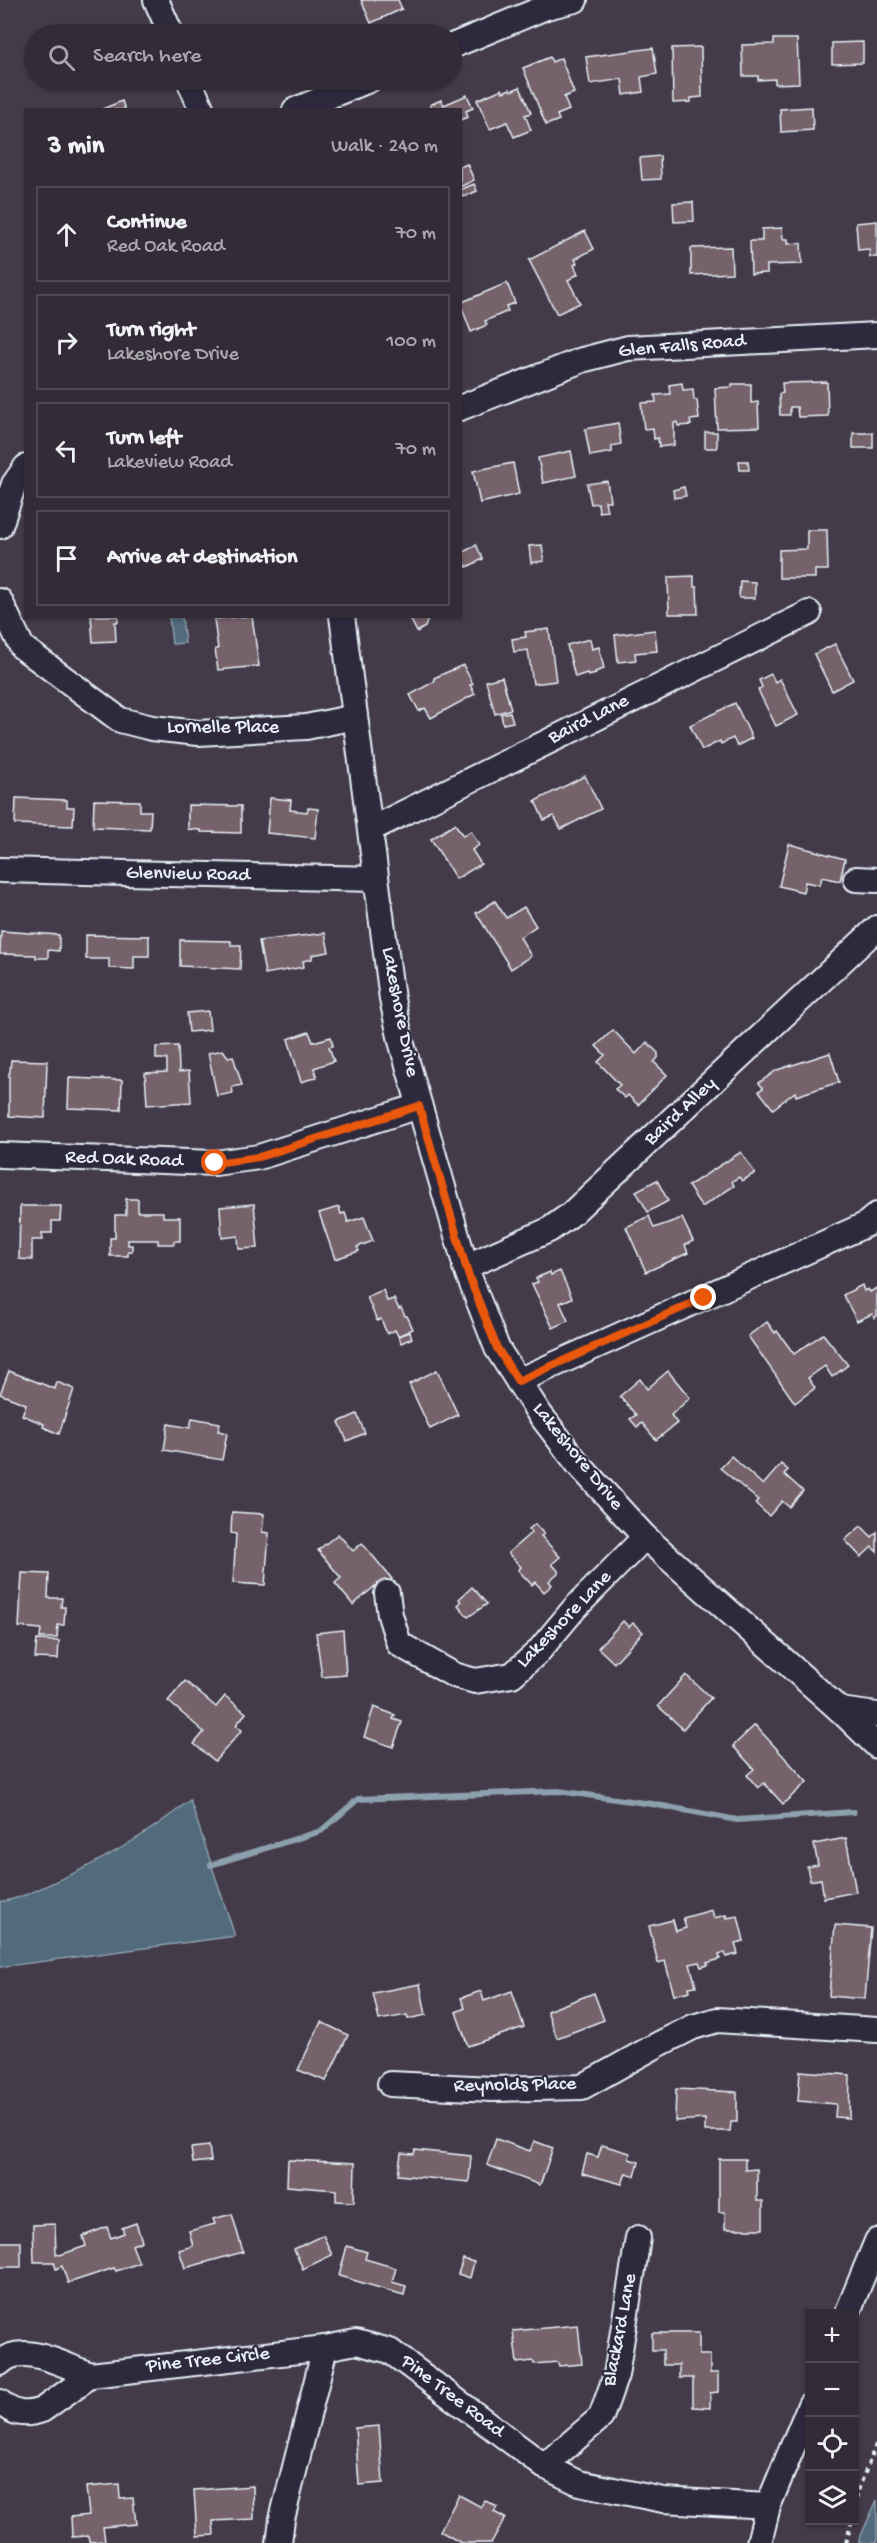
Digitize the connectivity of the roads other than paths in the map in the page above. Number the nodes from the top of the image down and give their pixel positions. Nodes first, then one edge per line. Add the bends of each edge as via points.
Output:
1 (156, 0) edge
2 (575, 0) edge
3 (167, 24) edge
4 (462, 42) edge
5 (193, 90) edge
6 (344, 90) edge
7 (201, 108) edge
8 (300, 108) edge
9 (877, 335) edge
10 (462, 407) edge
11 (24, 470) edge
12 (0, 526) edge
13 (0, 601) edge
14 (809, 612) dead end
15 (342, 618) edge
16 (355, 717) junction
17 (371, 829) junction
18 (0, 870) edge
19 (376, 879) junction
20 (877, 928) edge
21 (419, 1106) junction
22 (0, 1155) edge
23 (0, 1164) edge
24 (877, 1215) edge
25 (465, 1266) junction
26 (518, 1381) junction
27 (645, 1538) junction
28 (387, 1593) dead end
29 (840, 1710) junction
30 (877, 1715) edge
31 (877, 1746) edge
32 (877, 2030) edge
33 (390, 2084) dead end
34 (638, 2238) dead end
35 (877, 2241) edge
36 (849, 2309) edge
37 (325, 2348) junction
38 (0, 2363) edge
39 (91, 2375) junction
40 (0, 2402) edge
41 (805, 2417) edge
42 (544, 2466) junction
43 (768, 2506) junction
44 (279, 2543) edge
45 (759, 2543) edge

1 - 3 street
2 - 4 street
5 - 7 street
6 - 8 street
9 - 10 street, Glen Falls Road via 628,348 582,360
11 - 12 street via 14,484
13 - 16 street, Lornelle Place via 22,646 120,720 198,733 306,727
14 - 17 street, Baird Lane
15 - 16 street, Lakeshore Drive
16 - 17 street, Lakeshore Drive
17 - 19 street, Lakeshore Drive
18 - 19 street, Glenview Road
19 - 21 street, Lakeshore Drive via 392,999
20 - 25 street, Baird Alley via 570,1215 549,1230
21 - 22 street, Red Oak Road via 259,1157 215,1163
21 - 25 street, Lakeshore Drive
22 - 23 street
24 - 26 street via 865,1225
25 - 26 street, Lakeshore Drive via 497,1348
26 - 27 street, Lakeshore Drive via 578,1464
27 - 28 street, Lakeshore Lane via 512,1675 475,1681 454,1675 399,1644
27 - 29 street, Lakeshore Drive
29 - 30 street
29 - 31 street, Lakeshore Drive
32 - 33 street, Reynolds Place via 717,2020 666,2040 582,2087 492,2090
34 - 42 street, Blackard Lane via 616,2375 601,2417
35 - 36 street
37 - 39 street, Pine Tree Circle
37 - 42 street, Pine Tree Road via 356,2342 390,2351
37 - 44 street
38 - 39 street via 18,2353 30,2353
39 - 40 street via 33,2414 10,2411
41 - 43 street
42 - 43 street, Pine Tree Road via 579,2483 663,2500
43 - 45 street

